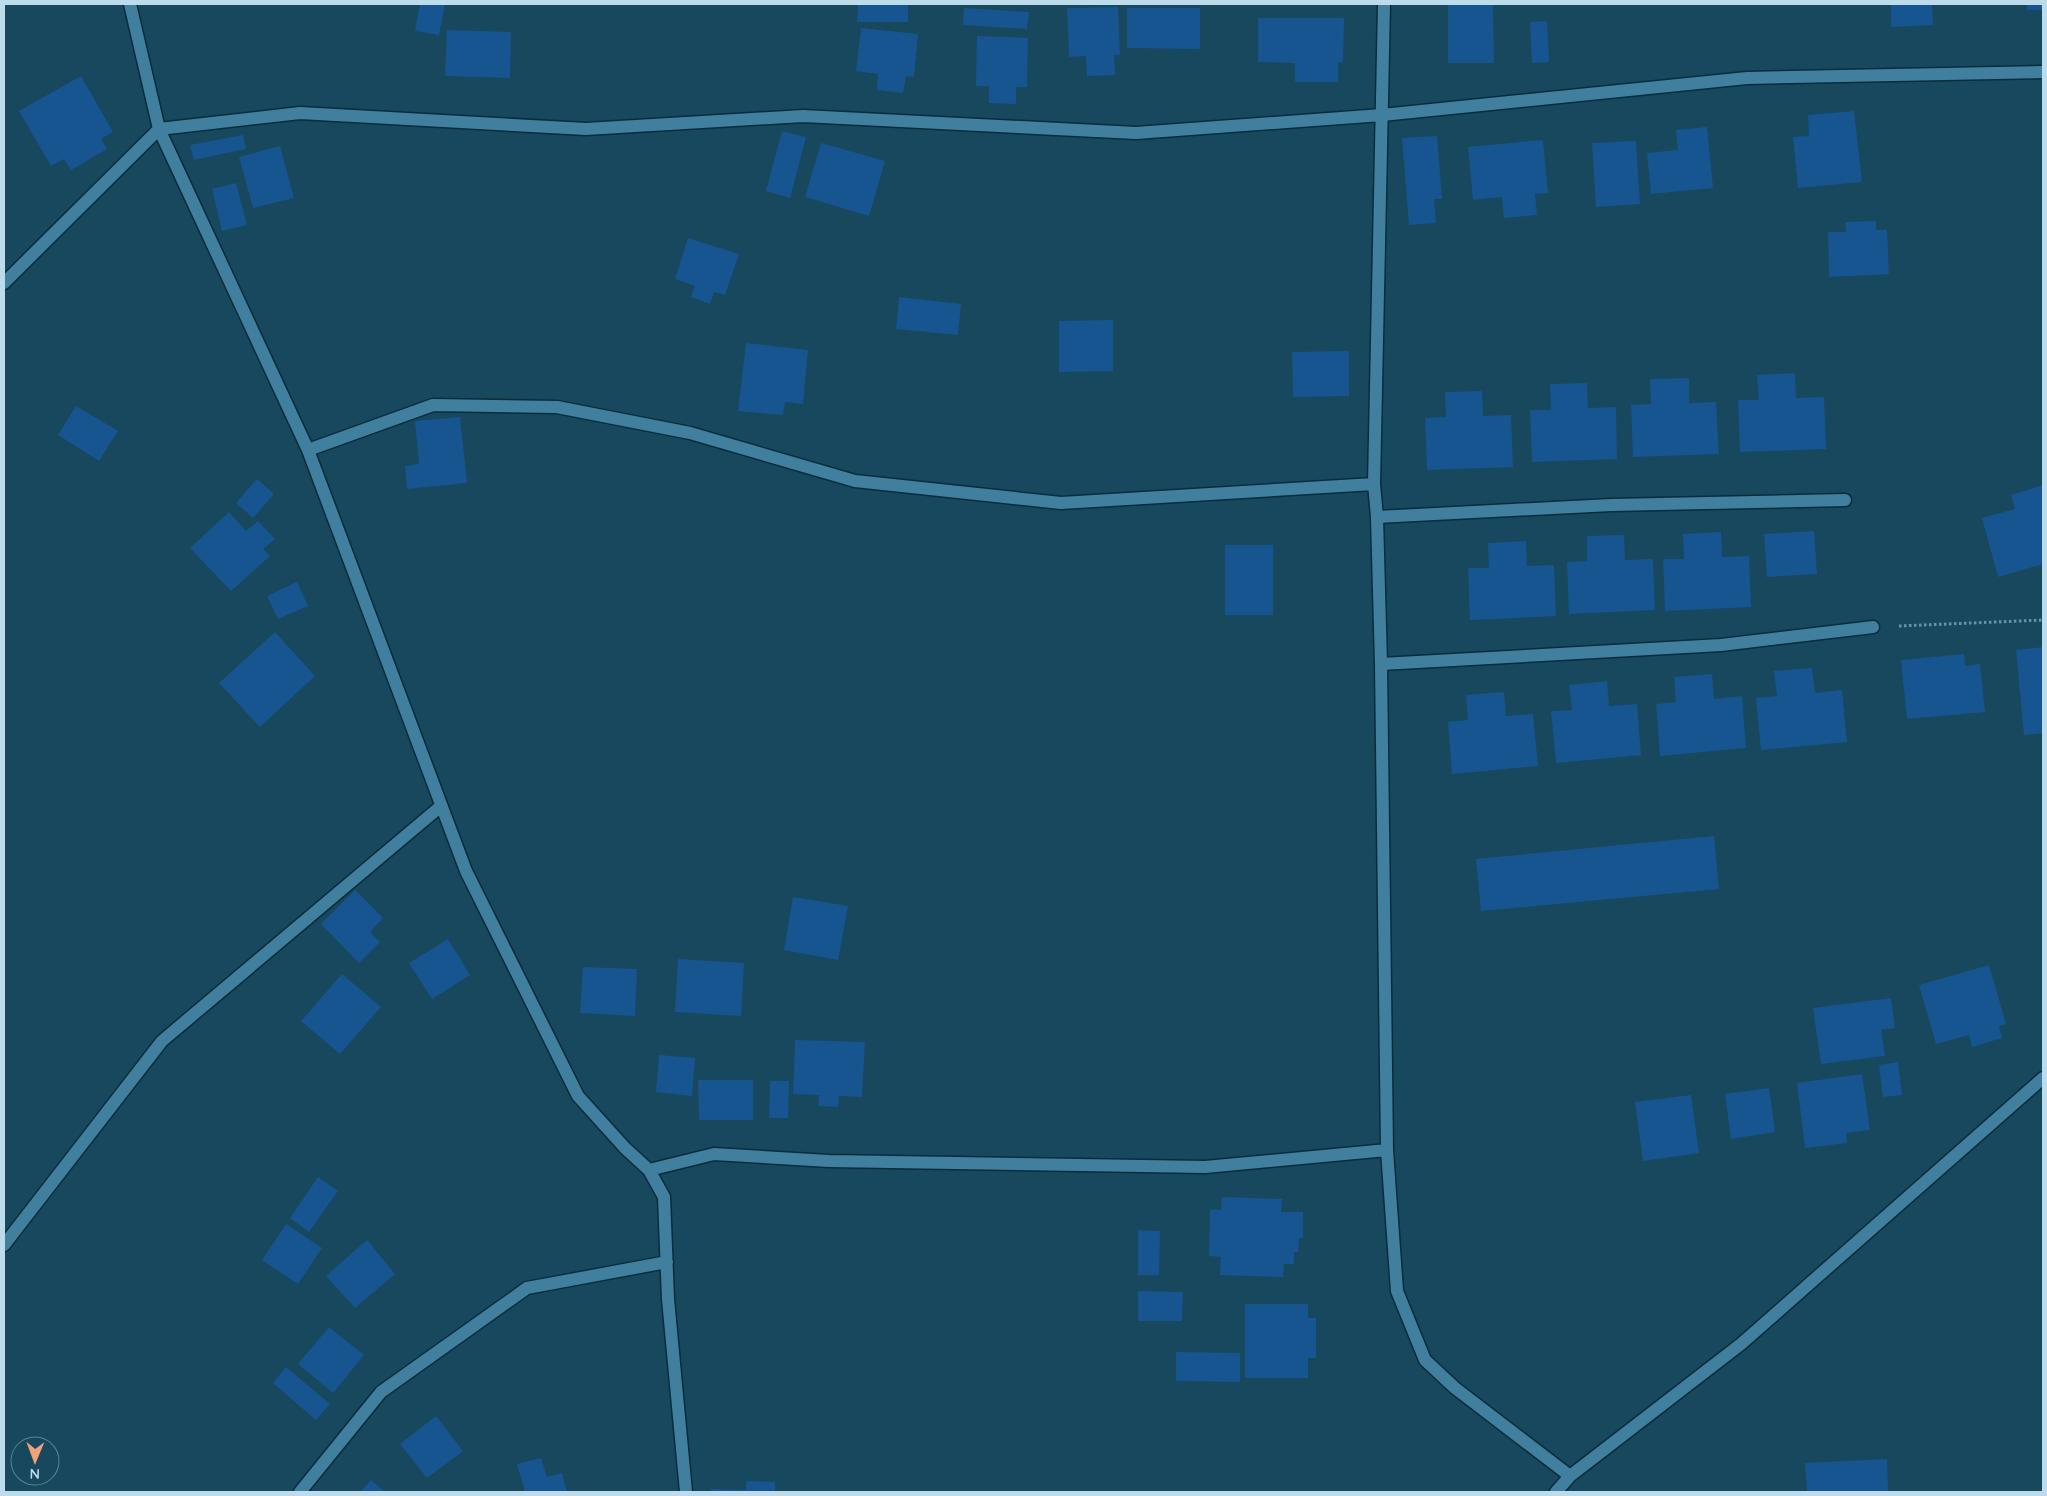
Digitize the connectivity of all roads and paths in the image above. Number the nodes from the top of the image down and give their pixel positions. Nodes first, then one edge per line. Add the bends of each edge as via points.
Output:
1 (130, 4) edge
2 (1384, 4) edge
3 (2043, 72) edge
4 (1382, 114) junction
5 (159, 129) junction
6 (4, 283) edge
7 (308, 450) junction
8 (1374, 484) junction
9 (1845, 500) dead end
10 (1377, 517) junction
11 (2043, 620) edge
12 (1873, 627) joint
13 (1381, 664) junction
14 (441, 806) junction
15 (2043, 1078) edge
16 (1387, 1150) junction
17 (649, 1170) junction
18 (4, 1245) edge
19 (667, 1262) junction
20 (1570, 1476) junction
21 (300, 1492) edge
22 (686, 1492) edge
23 (1556, 1492) edge

1 - 5 street
2 - 4 street
3 - 4 street via 1747,78
4 - 5 street via 1136,133 803,116 586,129 300,113
4 - 8 street
5 - 6 street
5 - 7 street
7 - 8 street via 433,405 557,408 690,433 855,481 1061,503
7 - 14 street
8 - 10 street
9 - 10 street via 1611,505
10 - 13 street
11 - 12 path
12 - 13 street via 1721,645
13 - 16 street
14 - 17 street via 466,871 578,1096 624,1148
14 - 18 street via 162,1041
15 - 20 street via 1742,1344
16 - 17 street via 1205,1167 829,1161 714,1154
16 - 20 street via 1397,1291 1425,1360 1455,1388
17 - 19 street via 664,1197
19 - 21 street via 527,1288 381,1392
19 - 22 street
20 - 23 street

